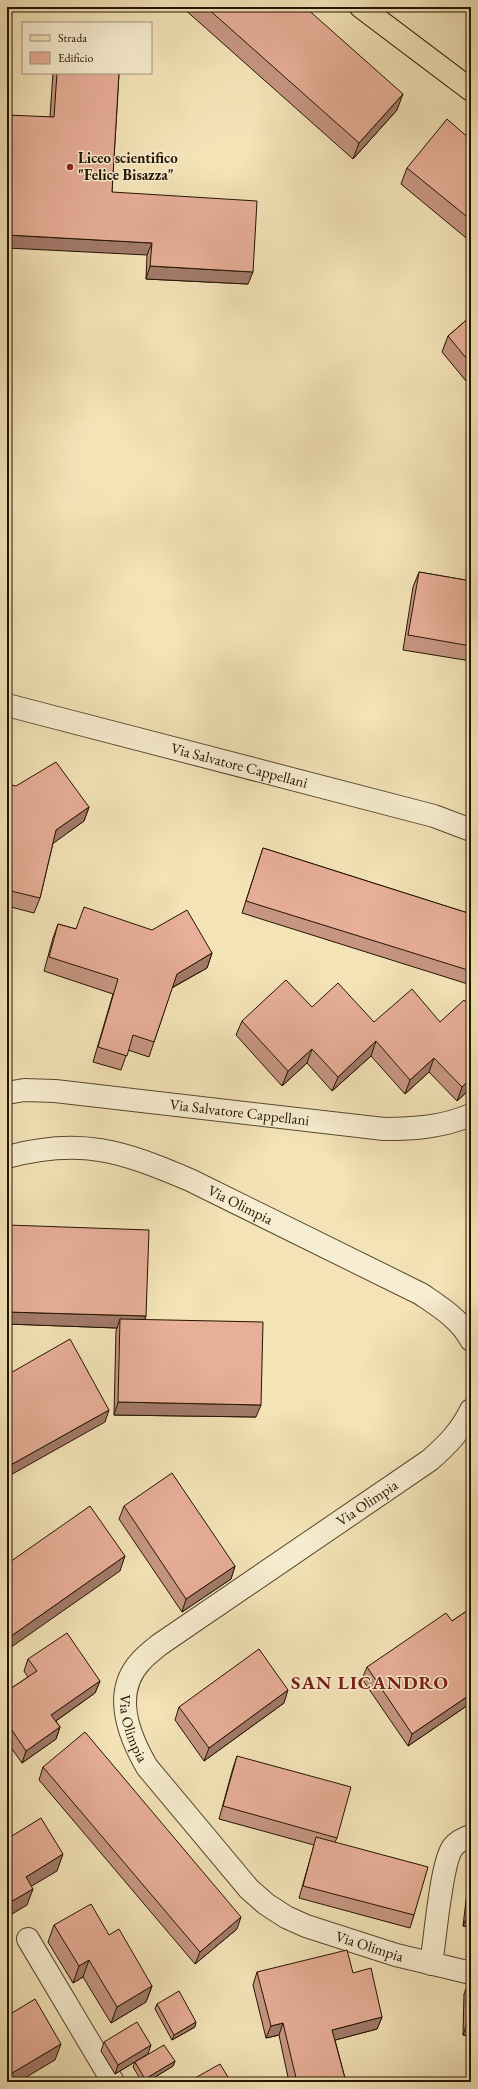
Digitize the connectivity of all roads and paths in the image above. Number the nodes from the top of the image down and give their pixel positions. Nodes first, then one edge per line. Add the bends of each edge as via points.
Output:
1 (361, 7) edge
2 (471, 90) edge
3 (7, 705) edge
4 (471, 830) edge
5 (7, 1093) edge
6 (471, 1115) edge
7 (7, 1157) edge
8 (471, 1340) edge
9 (469, 1419) edge
10 (471, 1836) edge
11 (28, 1939) dead end
12 (431, 1964) junction
13 (471, 1973) edge
14 (113, 2082) edge

1 - 2 main road
3 - 4 street, Via Salvatore Cappellani via 434,816
5 - 6 street, Via Salvatore Cappellani via 24,1090 56,1091 384,1129 421,1129 456,1122
7 - 8 street, Via Olimpia via 32,1150 69,1147 100,1149 160,1167 421,1294 466,1330
9 - 12 street, Via Olimpia via 451,1441 430,1460 159,1645 140,1662 128,1682 125,1703 127,1725 148,1767 249,1889 266,1904 306,1926
10 - 12 street via 453,1847 446,1863
11 - 14 street
12 - 13 street, Via Olimpia

